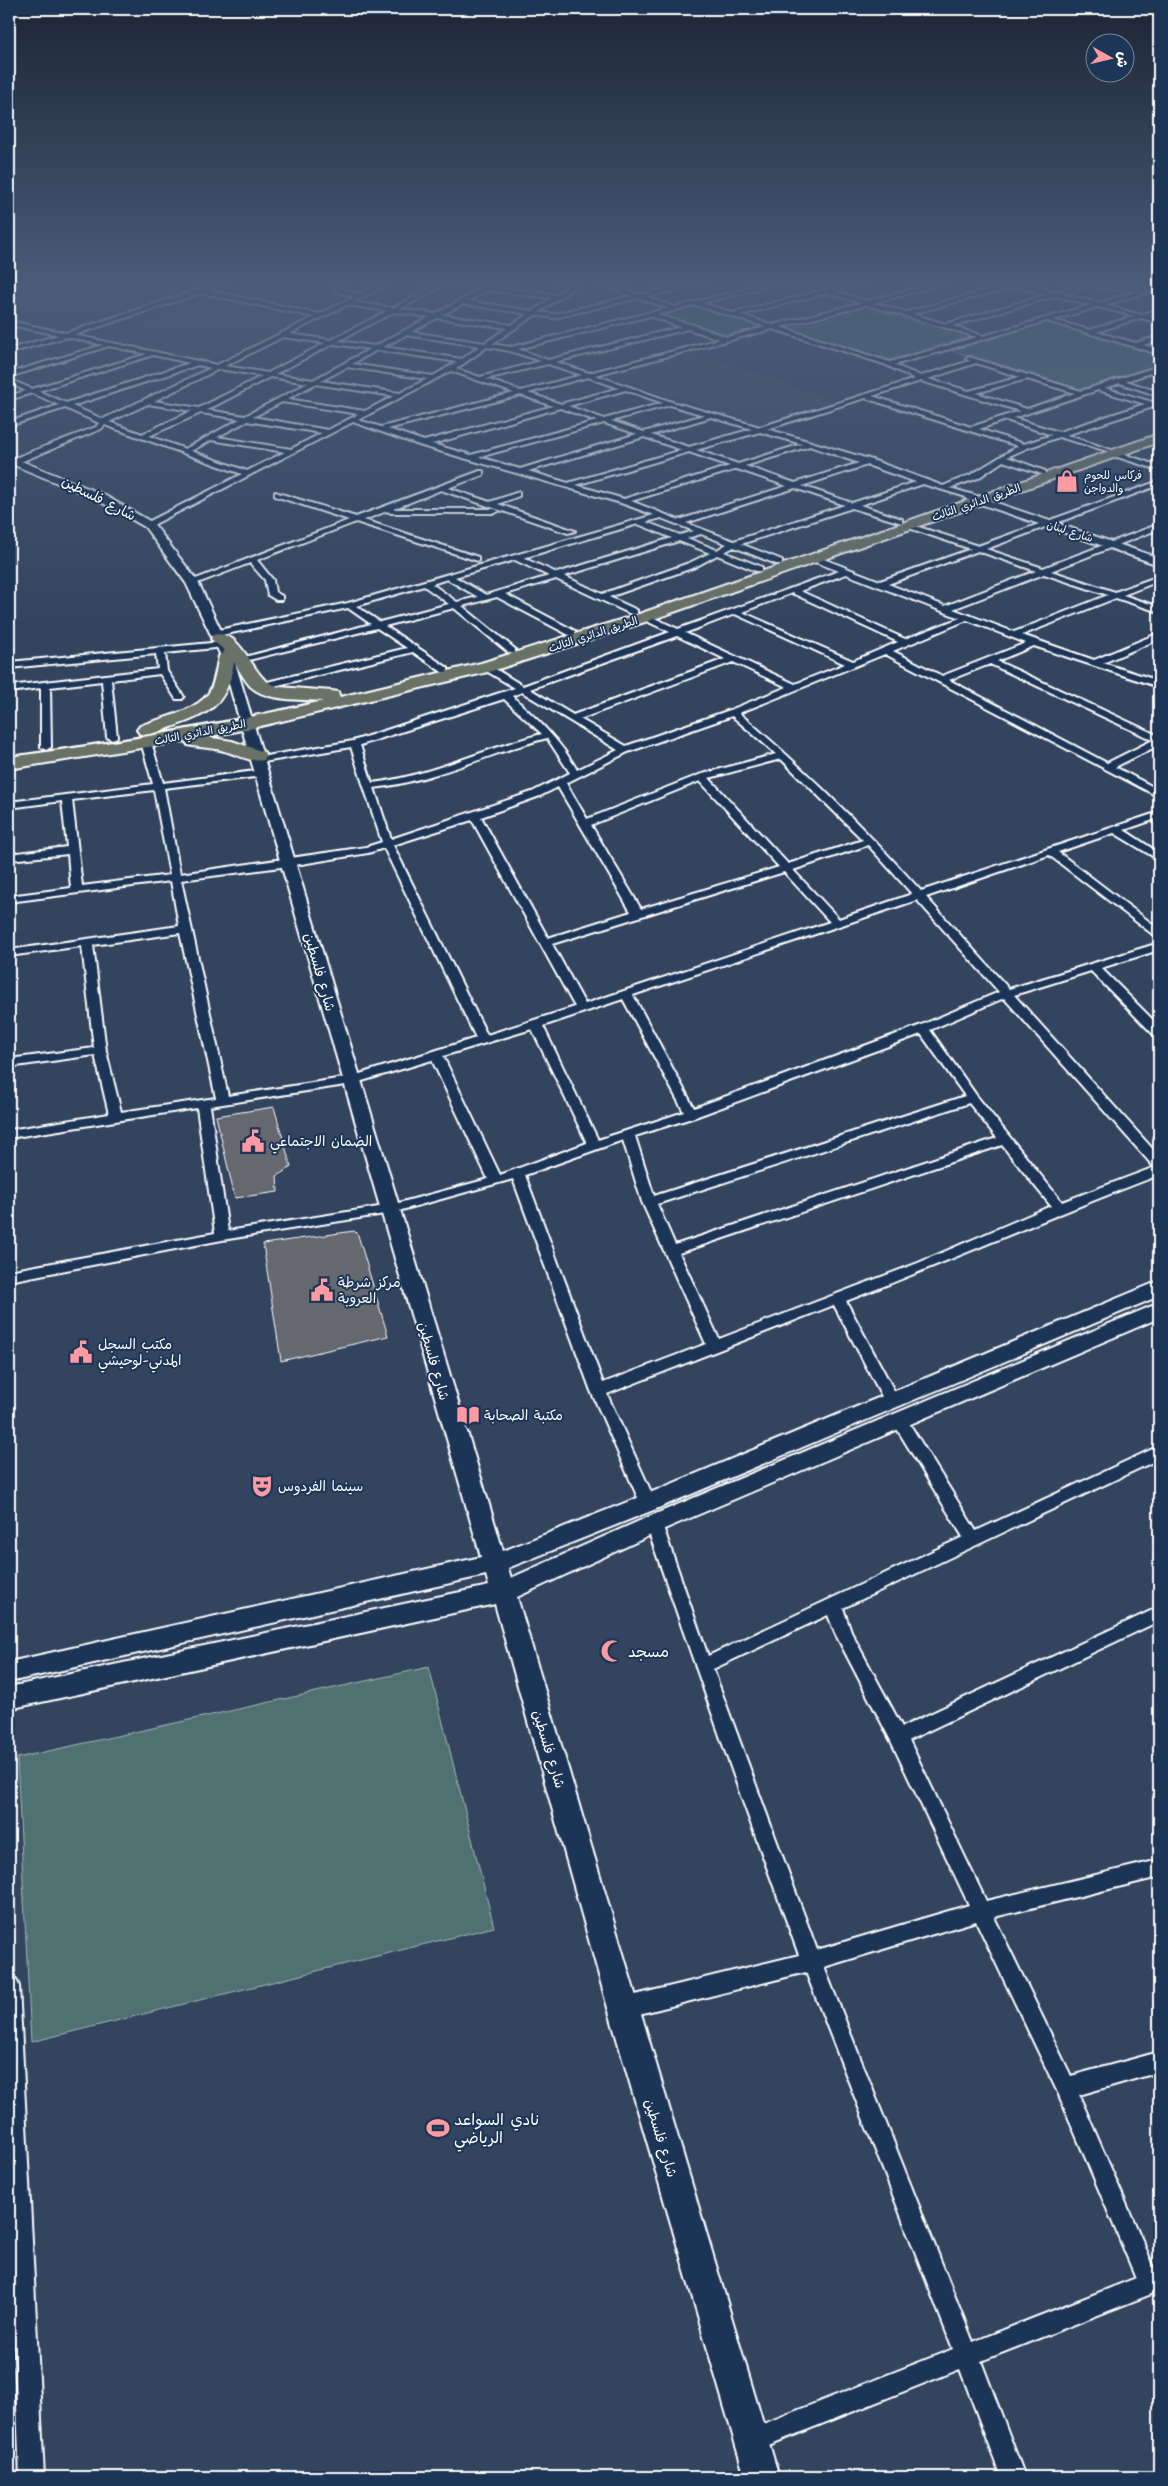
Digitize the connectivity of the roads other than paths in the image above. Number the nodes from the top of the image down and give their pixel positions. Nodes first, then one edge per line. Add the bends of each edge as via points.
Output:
1 (45, 397) edge
2 (92, 397) edge
3 (157, 397) edge
4 (227, 397) edge
5 (287, 397) edge
6 (397, 397) edge
7 (504, 397) edge
8 (531, 397) edge
9 (591, 397) edge
10 (652, 397) edge
11 (861, 397) edge
12 (867, 397) edge
13 (982, 397) edge
14 (1070, 397) edge
15 (1131, 397) edge
16 (282, 400) junction
17 (147, 402) junction
18 (670, 403) junction
19 (1157, 404) edge
20 (64, 406) junction
21 (557, 406) junction
22 (199, 411) junction
23 (1026, 411) junction
24 (366, 413) junction
25 (712, 415) junction
26 (248, 418) junction
27 (1005, 418) junction
28 (353, 420) junction
29 (600, 420) junction
30 (103, 422) junction
31 (9, 424) edge
32 (761, 429) junction
33 (382, 430) junction
34 (973, 430) junction
35 (330, 432) junction
36 (1159, 432) edge
37 (643, 435) junction
38 (1059, 435) junction
39 (144, 436) junction
40 (211, 438) junction
41 (1159, 438) edge
42 (425, 444) junction
43 (810, 444) junction
44 (1024, 446) junction
45 (684, 449) junction
46 (292, 451) junction
47 (1112, 451) junction
48 (184, 452) junction
49 (471, 457) junction
50 (1002, 458) junction
51 (12, 460) edge
52 (869, 462) junction
53 (736, 466) junction
54 (1159, 468) edge
55 (520, 471) junction
56 (480, 473) dead end
57 (1042, 473) junction
58 (248, 474) junction
59 (925, 481) junction
60 (1159, 483) edge
61 (566, 485) junction
62 (792, 486) junction
63 (441, 488) junction
64 (944, 488) junction
65 (278, 494) dead end
66 (516, 494) dead end
67 (975, 499) junction
68 (624, 501) junction
69 (850, 504) junction
70 (489, 505) junction
71 (382, 511) junction
72 (505, 511) junction
73 (663, 515) junction
74 (358, 520) junction
75 (639, 522) junction
76 (681, 522) junction
77 (904, 523) junction
78 (1045, 523) junction
79 (149, 525) junction
80 (1159, 526) edge
81 (572, 531) dead end
82 (702, 531) junction
83 (681, 537) junction
84 (734, 544) junction
85 (1112, 544) junction
86 (979, 548) junction
87 (718, 552) junction
88 (518, 558) junction
89 (813, 558) junction
90 (476, 559) dead end
91 (252, 560) junction
92 (778, 562) junction
93 (1159, 562) edge
94 (759, 569) junction
95 (846, 571) junction
96 (1044, 571) junction
97 (557, 575) junction
98 (450, 577) junction
99 (1159, 578) edge
100 (192, 582) junction
101 (427, 584) junction
102 (878, 585) junction
103 (792, 590) junction
104 (498, 594) junction
105 (1116, 595) junction
106 (601, 597) junction
107 (279, 598) dead end
108 (485, 598) junction
109 (349, 605) junction
110 (457, 606) junction
111 (945, 609) junction
112 (1159, 610) edge
113 (734, 611) junction
114 (639, 615) junction
115 (966, 618) junction
116 (380, 626) junction
117 (572, 633) junction
118 (678, 633) junction
119 (1015, 635) junction
120 (1159, 636) edge
121 (904, 642) junction
122 (1034, 643) junction
123 (225, 646) junction
124 (414, 649) junction
125 (160, 650) junction
126 (512, 651) junction
127 (887, 651) junction
128 (733, 659) junction
129 (58, 660) junction
130 (991, 661) junction
131 (1097, 662) junction
132 (853, 664) junction
133 (9, 665) edge
134 (486, 667) junction
135 (445, 670) junction
136 (163, 671) junction
137 (106, 677) junction
138 (940, 680) junction
139 (58, 681) junction
140 (45, 684) junction
141 (1159, 684) edge
142 (262, 686) junction
143 (795, 687) junction
144 (9, 689) edge
145 (520, 689) junction
146 (506, 695) junction
147 (338, 696) junction
148 (179, 697) dead end
149 (313, 710) junction
150 (733, 712) junction
151 (571, 719) junction
152 (247, 720) junction
153 (549, 735) junction
154 (112, 737) junction
155 (168, 738) junction
156 (140, 739) junction
157 (1159, 740) edge
158 (355, 744) junction
159 (46, 747) junction
160 (625, 750) junction
161 (9, 753) edge
162 (262, 753) junction
163 (783, 755) junction
164 (9, 763) edge
165 (1107, 766) junction
166 (575, 774) junction
167 (702, 777) junction
168 (560, 781) junction
169 (369, 786) junction
170 (159, 787) junction
171 (1159, 794) edge
172 (67, 797) junction
173 (9, 805) edge
174 (1159, 815) edge
175 (475, 816) junction
176 (584, 824) junction
177 (1116, 830) junction
178 (870, 842) junction
179 (388, 843) junction
180 (73, 850) junction
181 (1051, 852) junction
182 (9, 857) edge
183 (1159, 857) edge
184 (289, 863) junction
185 (788, 870) junction
186 (177, 877) junction
187 (77, 890) junction
188 (918, 895) junction
189 (9, 899) edge
190 (637, 912) junction
191 (836, 922) junction
192 (185, 928) junction
193 (1159, 934) edge
194 (87, 942) junction
195 (546, 942) junction
196 (1159, 946) edge
197 (9, 953) edge
198 (1094, 967) junction
199 (1007, 993) junction
200 (626, 994) junction
201 (582, 1008) junction
202 (536, 1024) junction
203 (1156, 1026) edge
204 (923, 1029) junction
205 (483, 1040) junction
206 (100, 1050) junction
207 (435, 1053) junction
208 (9, 1062) edge
209 (352, 1080) junction
210 (972, 1098) junction
211 (223, 1101) junction
212 (203, 1103) junction
213 (691, 1114) junction
214 (116, 1116) junction
215 (9, 1134) edge
216 (628, 1134) junction
217 (1004, 1140) junction
218 (594, 1145) junction
219 (1159, 1164) edge
220 (1159, 1170) edge
221 (518, 1174) junction
222 (496, 1181) junction
223 (649, 1202) junction
224 (1059, 1208) junction
225 (391, 1209) junction
226 (222, 1236) junction
227 (671, 1251) junction
228 (9, 1276) edge
229 (1159, 1288) edge
230 (838, 1299) junction
231 (1159, 1310) edge
232 (715, 1347) junction
233 (598, 1391) junction
234 (895, 1410) junction
235 (1159, 1452) edge
236 (651, 1514) junction
237 (973, 1540) junction
238 (494, 1564) junction
239 (502, 1593) junction
240 (314, 1605) junction
241 (834, 1606) junction
242 (1159, 1614) edge
243 (318, 1633) junction
244 (703, 1666) junction
245 (9, 1672) edge
246 (9, 1698) edge
247 (898, 1737) junction
248 (1159, 1868) edge
249 (980, 1911) junction
250 (811, 1961) junction
251 (9, 1986) edge
252 (623, 2008) junction
253 (1159, 2062) edge
254 (1066, 2088) junction
255 (1154, 2282) edge
256 (968, 2356) junction
257 (751, 2440) junction
258 (32, 2477) edge
259 (762, 2477) edge
260 (1013, 2477) edge

1 - 20 street
2 - 20 street
3 - 17 street
4 - 22 street
5 - 16 street
6 - 24 street
7 - 33 street
8 - 21 street
9 - 21 street
10 - 18 street
11 - 32 street
12 - 34 street
13 - 23 street
14 - 23 street
15 - 19 street
16 - 24 street
16 - 26 street
17 - 22 street
17 - 30 street
18 - 25 street
18 - 29 street
19 - 38 street
20 - 30 street
20 - 31 street
21 - 29 street
21 - 42 street
22 - 26 street
22 - 39 street
23 - 27 street
24 - 28 street
25 - 32 street
25 - 37 street
26 - 35 street
26 - 40 street
27 - 34 street
27 - 38 street
28 - 33 street
28 - 35 street
29 - 37 street
29 - 49 street
30 - 39 street
30 - 51 street via 92,431
32 - 43 street
32 - 45 street
33 - 42 street
34 - 44 street
35 - 46 street
36 - 47 highway, الطريق الدائري الثالث
37 - 45 street
37 - 55 street
38 - 44 street
38 - 47 street
39 - 48 street
40 - 46 street
40 - 48 street
41 - 47 highway, الطريق الدائري الثالث
42 - 49 street
43 - 52 street
43 - 53 street
44 - 50 street
45 - 53 street
45 - 61 street
46 - 58 street
47 - 54 street
47 - 57 highway, الطريق الدائري الثالث
47 - 67 highway, الطريق الدائري الثالث
48 - 58 street
49 - 55 street
50 - 57 street
50 - 64 street via 975,476
51 - 79 street, شارع فلسطين via 98,496
52 - 59 street
52 - 62 street
53 - 62 street
53 - 68 street
55 - 61 street
56 - 63 street
57 - 67 highway, الطريق الدائري الثالث
58 - 79 street
59 - 64 street
59 - 69 street
60 - 78 street
61 - 68 street
62 - 69 street
62 - 76 street
63 - 70 street
63 - 71 street
64 - 67 street
65 - 74 street
66 - 70 street
67 - 77 highway, الطريق الدائري الثالث
67 - 78 street, شارع لبنان
68 - 73 street
69 - 77 street
69 - 84 street
70 - 72 street
71 - 72 street
71 - 74 street
72 - 81 street
73 - 75 street
73 - 76 street
74 - 90 street
74 - 91 street
75 - 83 street
75 - 88 street
76 - 82 street
77 - 86 street
77 - 89 highway, الطريق الدائري الثالث
77 - 92 highway, الطريق الدائري الثالث
78 - 85 street, شارع لبنان
78 - 86 street
79 - 100 street, شارع فلسطين
80 - 85 street
82 - 83 street
82 - 84 street
83 - 87 street
83 - 97 street
84 - 87 street
84 - 92 street
85 - 93 street, شارع لبنان
85 - 96 street
86 - 96 street
86 - 102 street
87 - 94 street
87 - 106 street via 692,565
88 - 97 street
88 - 98 street
89 - 95 street
89 - 114 highway, الطريق الدائري الثالث
91 - 100 street
91 - 107 street via 269,580 271,593
92 - 94 highway, الطريق الدائري الثالث
94 - 114 highway, الطريق الدائري الثالث
95 - 102 street
95 - 103 street
96 - 105 street
96 - 111 street
97 - 104 street
97 - 106 street
98 - 101 street
98 - 108 street
99 - 105 street
100 - 123 street, شارع فلسطين
101 - 109 street
101 - 110 street
102 - 111 street
103 - 113 street
103 - 121 street
104 - 108 street
104 - 117 street
105 - 112 street
105 - 119 street
106 - 114 street
108 - 110 street
109 - 116 street
109 - 123 street
110 - 116 street
110 - 126 street
111 - 115 street
113 - 118 street
113 - 132 street
114 - 117 highway, الطريق الدائري الثالث
114 - 118 street
114 - 134 highway, الطريق الدائري الثالث
115 - 119 street
115 - 121 street
116 - 123 street
116 - 124 street
117 - 126 highway, الطريق الدائري الثالث
118 - 128 street
118 - 145 street
119 - 122 street
120 - 131 street
121 - 127 street
122 - 130 street
122 - 131 street
123 - 125 street
123 - 142 highway
123 - 152 street, شارع فلسطين
123 - 156 highway via 220,686 214,698 203,707
124 - 135 street
124 - 142 street
125 - 129 street
125 - 136 street
126 - 135 highway, الطريق الدائري الثالث
127 - 132 street
127 - 138 street
128 - 143 street
128 - 151 street
129 - 133 street
129 - 139 street
130 - 138 street
130 - 157 street
131 - 141 street
132 - 143 street
134 - 145 street
134 - 149 highway, الطريق الدائري الثالث
135 - 147 highway, الطريق الدائري الثالث
136 - 137 street
136 - 148 street
137 - 139 street
137 - 154 street
138 - 165 street
139 - 140 street
140 - 144 street
140 - 159 street
142 - 147 highway via 277,692
143 - 150 street
145 - 146 street
145 - 151 street
146 - 153 street
146 - 158 street
147 - 152 highway, الطريق الدائري الثالث
149 - 152 highway, الطريق الدائري الثالث
149 - 162 highway via 286,724
150 - 160 street
150 - 163 street
151 - 160 street
152 - 155 highway, الطريق الدائري الثالث
152 - 156 highway, الطريق الدائري الثالث
152 - 162 street, شارع فلسطين
153 - 166 street
153 - 169 street via 508,745 402,782
154 - 156 highway, الطريق الدائري الثالث
154 - 159 highway, الطريق الدائري الثالث
155 - 156 highway, الطريق الدائري الثالث
155 - 162 highway via 226,744
156 - 164 highway, الطريق الدائري الثالث
156 - 170 street
157 - 165 street
158 - 162 street
158 - 169 street
159 - 161 highway, الطريق الدائري الثالث
160 - 166 street
162 - 170 street
162 - 184 street, شارع فلسطين
163 - 167 street
163 - 178 street
165 - 171 street
166 - 168 street
167 - 176 street
167 - 185 street
168 - 175 street via 536,794
168 - 176 street
169 - 179 street
170 - 172 street
170 - 186 street
172 - 173 street
172 - 180 street
174 - 177 street
175 - 179 street
175 - 195 street
176 - 190 street
177 - 181 street
177 - 183 street
178 - 185 street
178 - 188 street
179 - 184 street via 368,850
179 - 205 street
180 - 182 street
180 - 187 street
181 - 188 street
181 - 193 street
184 - 186 street
184 - 209 street, شارع فلسطين
185 - 190 street
185 - 191 street
186 - 187 street
186 - 192 street
187 - 189 street
188 - 191 street
188 - 199 street
190 - 195 street
191 - 200 street
192 - 194 street
192 - 211 street
194 - 197 street
194 - 206 street
195 - 201 street
196 - 198 street
198 - 199 street
198 - 203 street
199 - 204 street
199 - 219 street
200 - 201 street
200 - 213 street
201 - 202 street
202 - 205 street
202 - 218 street
204 - 210 street
204 - 213 street
205 - 207 street
206 - 208 street
206 - 214 street
207 - 209 street
207 - 222 street
209 - 211 street
209 - 225 street, شارع فلسطين
210 - 217 street
210 - 223 street
211 - 212 street
212 - 214 street
212 - 226 street
213 - 216 street
214 - 215 street
216 - 218 street
216 - 223 street
217 - 224 street
217 - 227 street
218 - 221 street
220 - 224 street
221 - 222 street
221 - 233 street
222 - 225 street
223 - 227 street
224 - 230 street
225 - 226 street
225 - 238 street, شارع فلسطين
226 - 228 street
227 - 232 street
229 - 234 street
230 - 232 street
230 - 234 street
231 - 234 street
232 - 233 street
233 - 236 street
234 - 236 street
234 - 237 street
235 - 237 street
236 - 238 street
236 - 239 street
236 - 244 street
237 - 241 street
238 - 239 street, شارع فلسطين
238 - 240 street
239 - 243 street
239 - 252 street, شارع فلسطين
240 - 243 street
240 - 245 street
241 - 244 street
241 - 247 street via 843,1633
242 - 247 street
243 - 246 street
244 - 250 street
247 - 249 street
248 - 249 street
249 - 250 street
249 - 254 street
250 - 252 street
250 - 256 street
251 - 258 street
252 - 257 street, شارع فلسطين
253 - 254 street
254 - 255 street
255 - 256 street
256 - 257 street
256 - 260 street
257 - 259 street, شارع فلسطين

